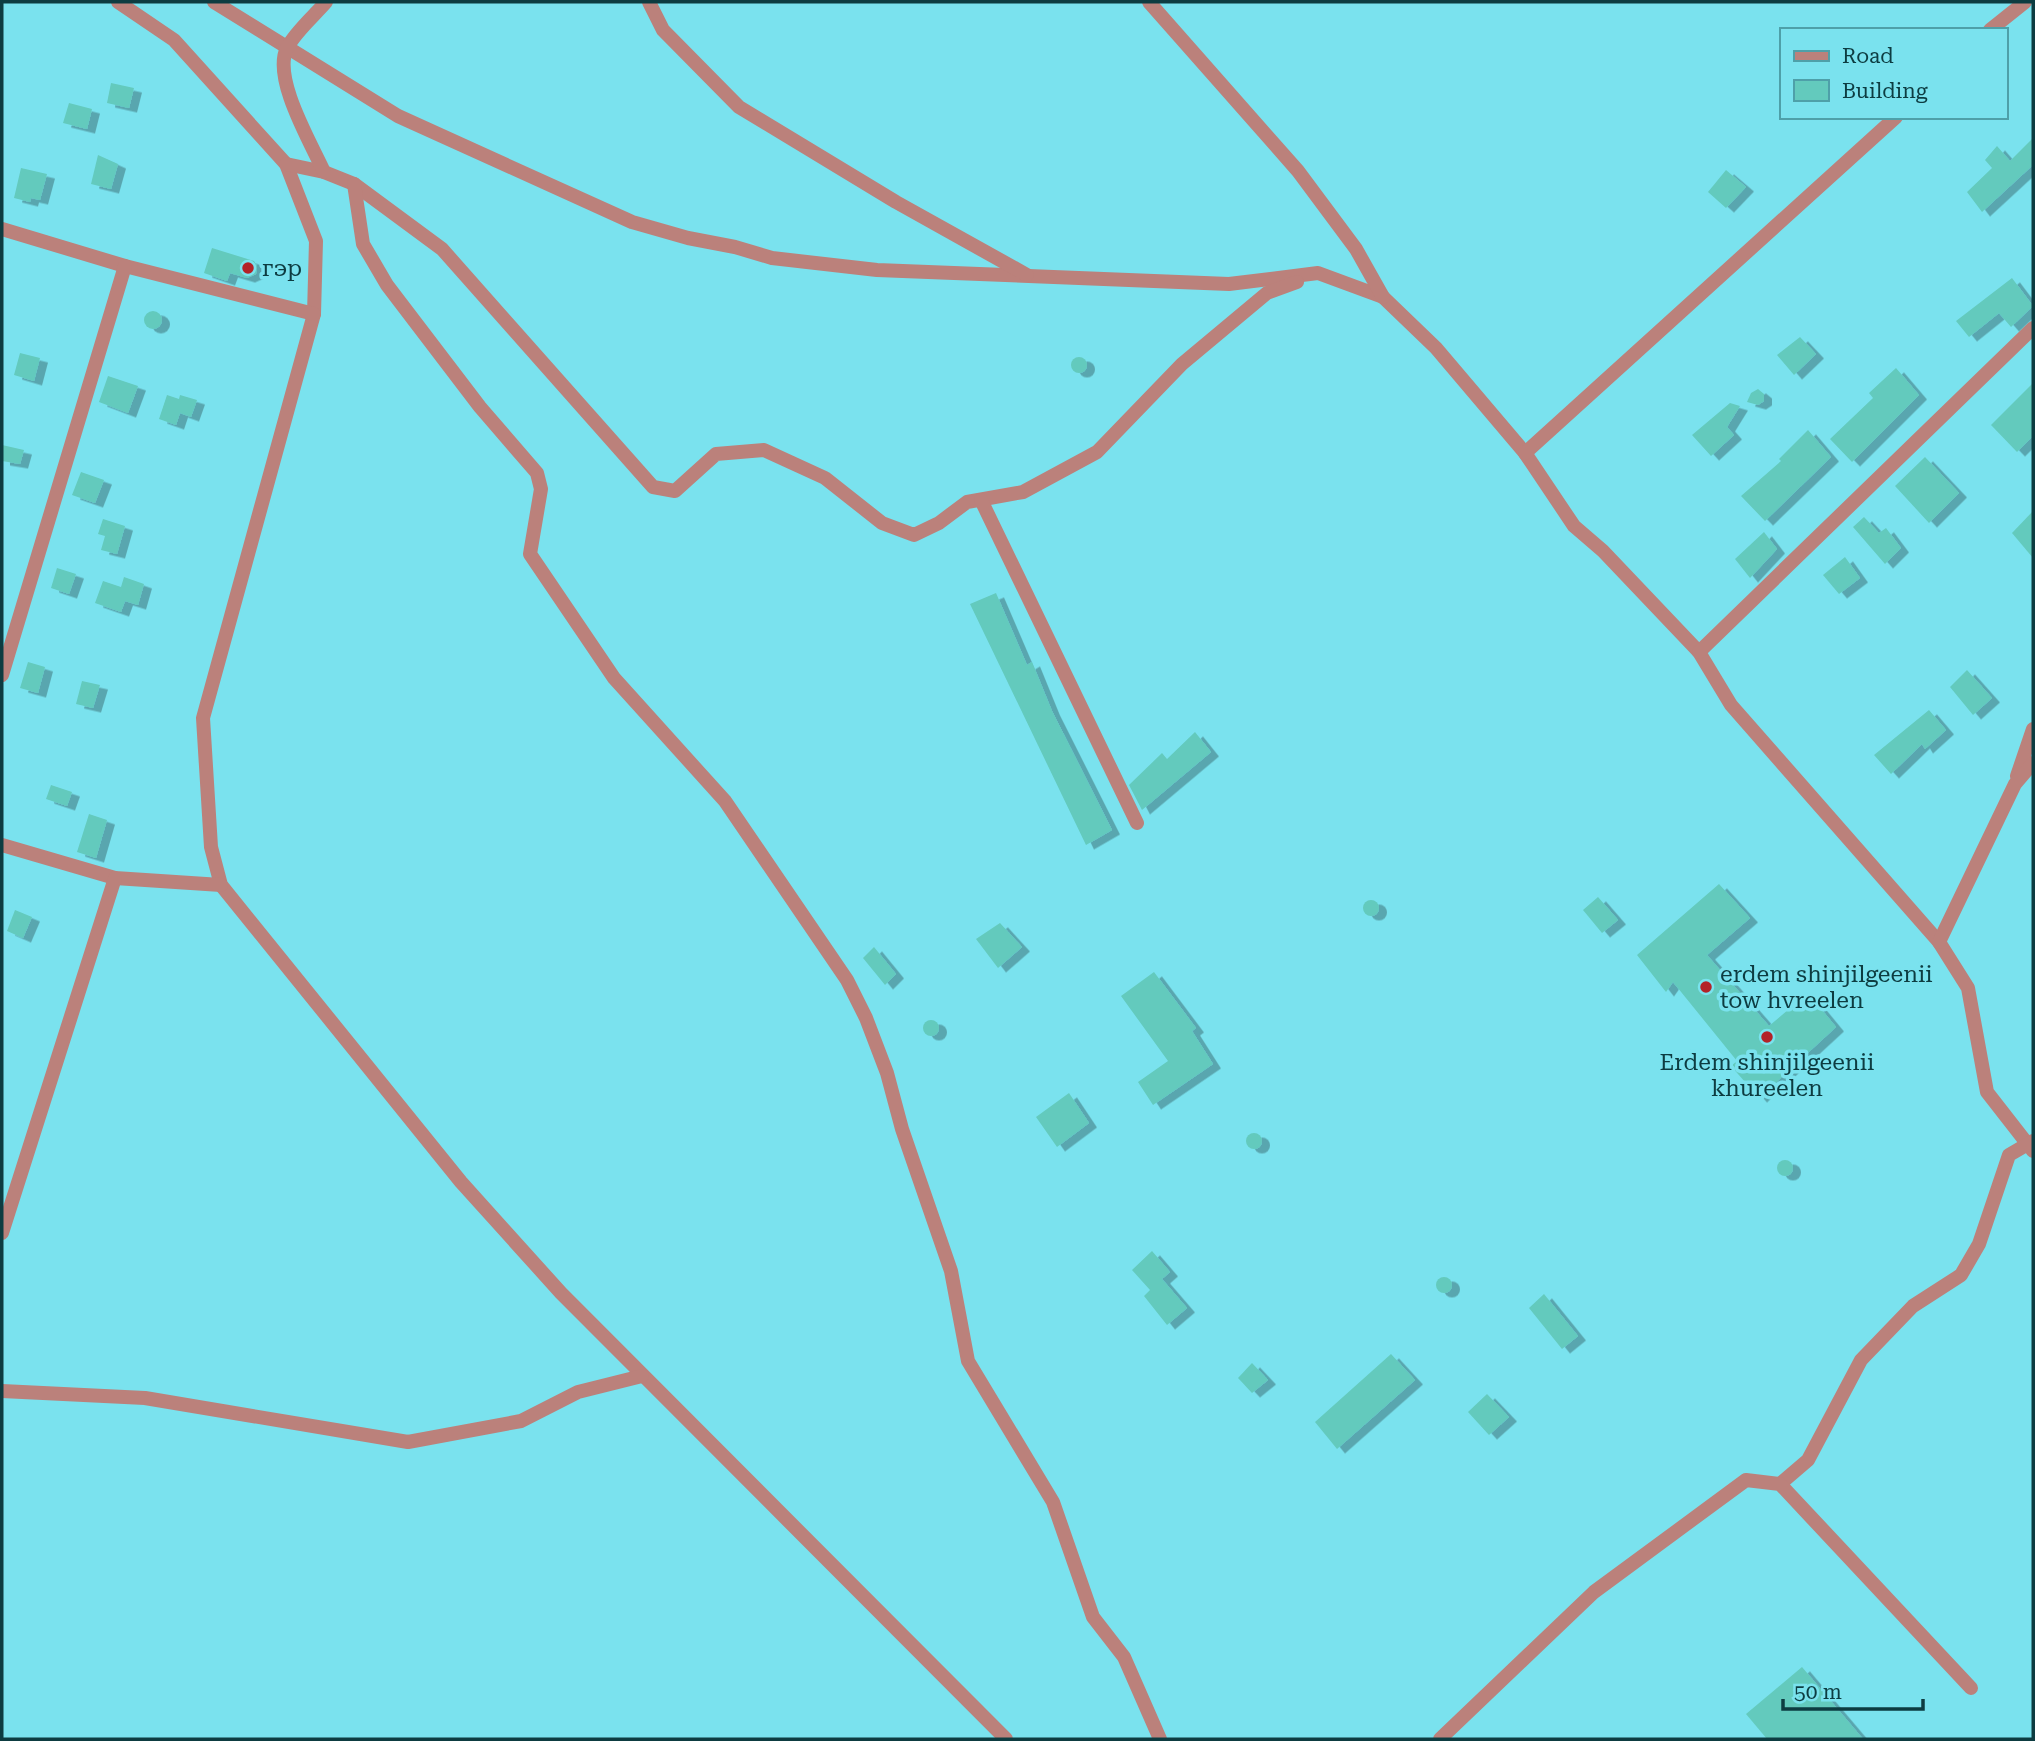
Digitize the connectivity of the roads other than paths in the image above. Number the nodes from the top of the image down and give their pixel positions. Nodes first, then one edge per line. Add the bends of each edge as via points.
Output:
1 (118, 2) edge
2 (214, 2) edge
3 (326, 2) edge
4 (649, 2) edge
5 (1149, 2) edge
6 (2025, 2) edge
7 (1992, 28) edge
8 (287, 47) junction
9 (1894, 119) edge
10 (286, 164) junction
11 (324, 172) junction
12 (354, 184) junction
13 (2, 229) edge
14 (125, 266) junction
15 (1318, 273) junction
16 (1031, 278) junction
17 (1383, 297) junction
18 (314, 314) junction
19 (2033, 328) edge
20 (1525, 453) junction
21 (981, 500) junction
22 (1699, 652) junction
23 (2, 675) edge
24 (2033, 729) edge
25 (2033, 763) edge
26 (2015, 784) junction
27 (1137, 823) dead end
28 (2, 845) edge
29 (115, 878) junction
30 (221, 885) junction
31 (1939, 942) junction
32 (2032, 1146) edge
33 (2, 1233) edge
34 (642, 1376) junction
35 (2, 1391) edge
36 (1780, 1484) junction
37 (1971, 1688) dead end
38 (1006, 1739) edge
39 (1160, 1739) edge
40 (1440, 1739) edge

1 - 10 street via 174,40
2 - 8 street
3 - 8 street
4 - 16 street via 663,30 739,107
5 - 17 street via 1298,171 1356,249
6 - 7 street
8 - 11 street via 282,65 287,88
8 - 16 street via 398,116 632,222 772,258 877,270
9 - 20 street
10 - 11 street
10 - 18 street via 316,241
11 - 12 street
12 - 21 street via 442,249 653,487 676,491 716,454 764,450 825,478 882,523 914,535 967,502
12 - 39 street via 363,244 387,285 537,473 541,489 530,554 614,678 725,802 847,980 887,1073 951,1271 968,1361 1053,1502 1093,1617 1124,1657
13 - 14 street
14 - 18 street
14 - 23 street
15 - 16 street via 1229,284
15 - 17 street
15 - 21 street via 1267,293 1182,364 1097,452 1023,492
17 - 20 street via 1436,348
18 - 30 street via 203,718 211,847
19 - 22 street
20 - 22 street via 1574,526
21 - 27 street
22 - 31 street via 1731,705
24 - 26 street
25 - 26 street
26 - 31 street
28 - 29 street
29 - 30 street
29 - 33 street
30 - 34 street via 461,1182
31 - 32 street via 1968,988 1987,1093
32 - 36 street via 2009,1154 1979,1244 1961,1275 1913,1306 1861,1360 1808,1460
34 - 35 street via 578,1392 521,1421 408,1442 145,1398
34 - 38 street
36 - 37 street
36 - 40 street via 1746,1480 1594,1592

